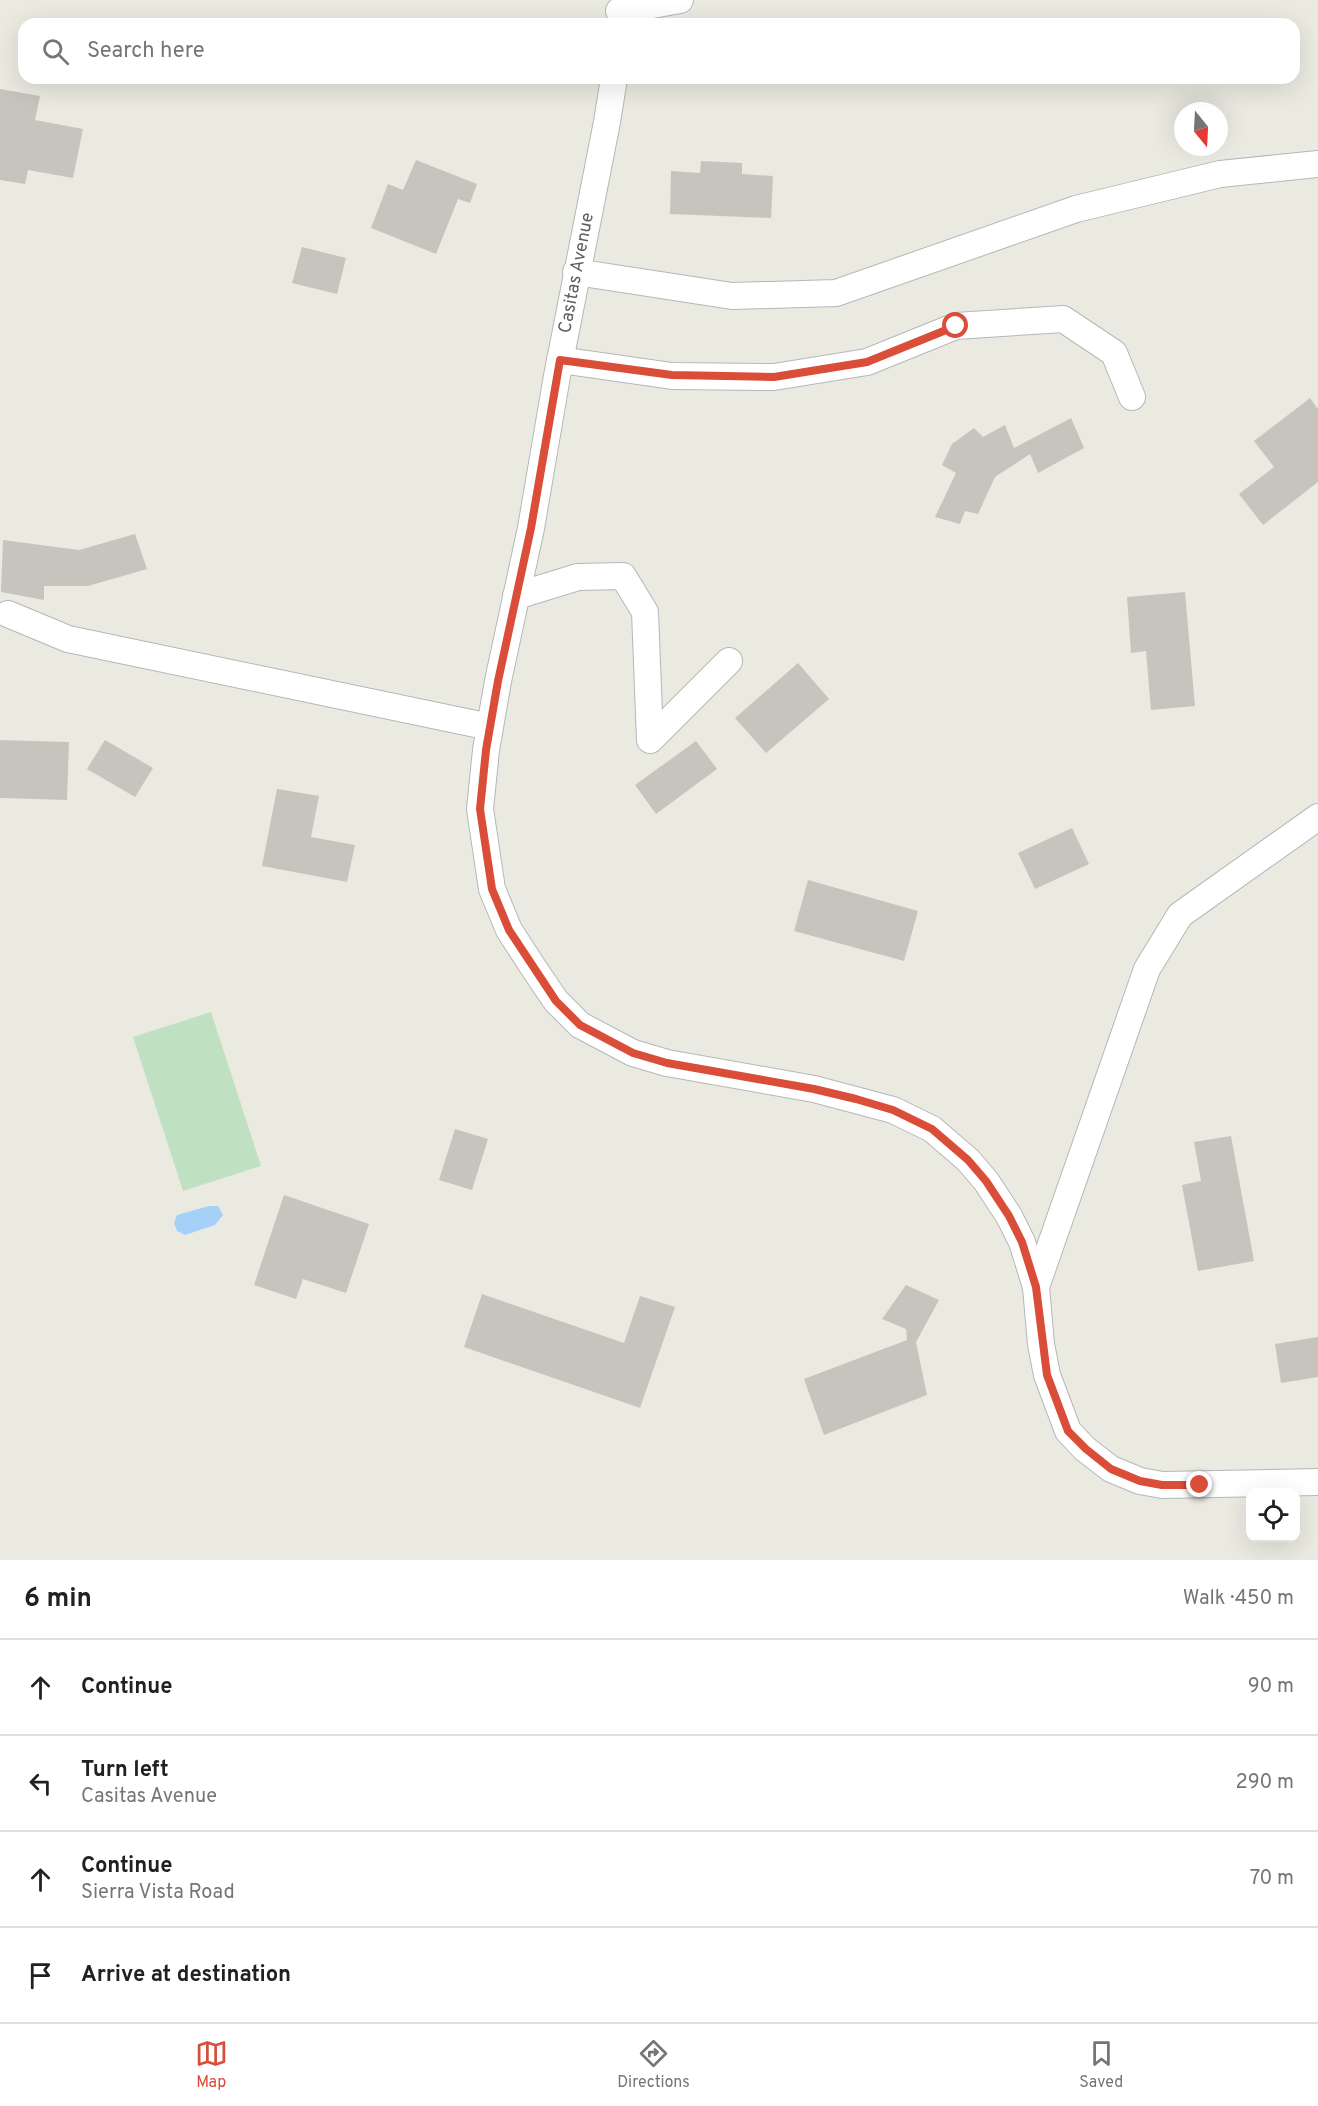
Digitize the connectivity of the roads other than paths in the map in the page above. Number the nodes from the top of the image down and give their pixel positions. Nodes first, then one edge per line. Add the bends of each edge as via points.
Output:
1 (680, 0) edge
2 (619, 12) edge
3 (613, 84) edge
4 (1318, 164) edge
5 (576, 272) junction
6 (560, 360) junction
7 (1132, 397) dead end
8 (516, 596) junction
9 (8, 614) dead end
10 (729, 661) dead end
11 (490, 727) junction
12 (1318, 817) edge
13 (1036, 1287) junction
14 (1318, 1482) edge

1 - 2 street
3 - 5 street, Casitas Avenue
4 - 5 street via 1220,174 1076,208 836,292 732,296
5 - 6 street, Casitas Avenue
6 - 7 street via 672,375 774,377 867,362 956,326 1063,319 1114,353
6 - 8 street, Casitas Avenue
8 - 10 street via 578,577 623,576 645,612 650,740
8 - 11 street, Casitas Avenue
9 - 11 street via 68,639
11 - 13 street, Casitas Avenue via 480,809 492,889 509,930 556,1001 580,1025 633,1053 856,1099 893,1110 932,1129 968,1160 998,1199 1022,1242
12 - 13 street via 1180,915 1147,969
13 - 14 street, Casitas Avenue via 1047,1375 1068,1431 1111,1469 1162,1485

